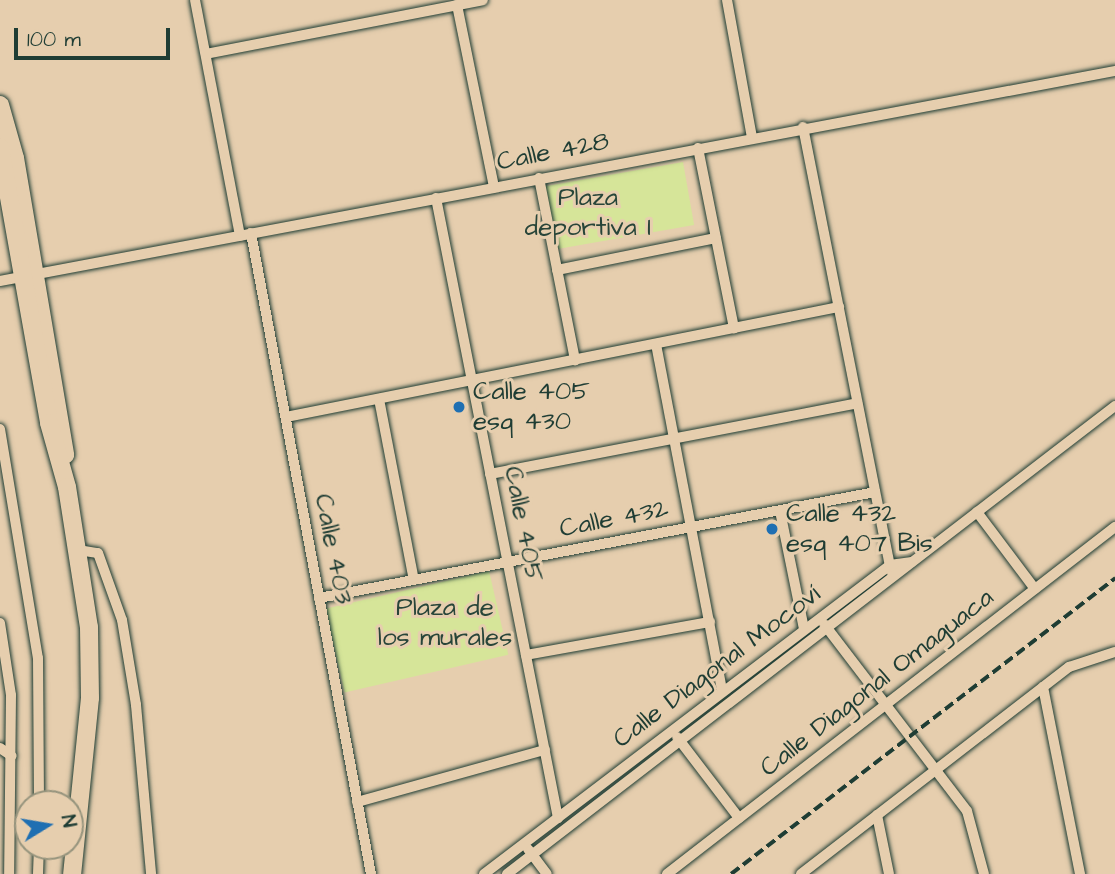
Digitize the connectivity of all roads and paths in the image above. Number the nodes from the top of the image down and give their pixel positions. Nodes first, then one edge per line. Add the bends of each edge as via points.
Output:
1 (195, 0) edge
2 (483, 0) edge
3 (727, 0) edge
4 (457, 5) junction
5 (206, 54) junction
6 (1115, 71) edge
7 (0, 106) edge
8 (803, 127) junction
9 (752, 137) junction
10 (0, 147) edge
11 (698, 148) junction
12 (539, 178) junction
13 (494, 187) junction
14 (436, 198) junction
15 (246, 234) junction
16 (716, 238) junction
17 (557, 270) junction
18 (29, 276) junction
19 (0, 281) edge
20 (839, 307) junction
21 (734, 328) junction
22 (656, 344) junction
23 (575, 360) junction
24 (472, 380) junction
25 (379, 399) junction
26 (857, 402) junction
27 (1115, 406) edge
28 (286, 417) junction
29 (0, 429) edge
30 (674, 438) junction
31 (490, 474) junction
32 (875, 492) junction
33 (780, 510) junction
34 (977, 512) junction
35 (691, 527) junction
36 (1115, 527) edge
37 (78, 550) junction
38 (508, 562) junction
39 (912, 562) junction
40 (890, 565) junction
41 (892, 578) junction
42 (414, 580) junction
43 (1035, 589) junction
44 (319, 598) junction
45 (819, 618) junction
46 (710, 622) junction
47 (0, 623) edge
48 (827, 628) junction
49 (804, 629) junction
50 (1115, 652) edge
51 (526, 655) junction
52 (1043, 687) junction
53 (722, 690) junction
54 (886, 704) junction
55 (671, 730) junction
56 (680, 741) junction
57 (0, 748) edge
58 (545, 750) junction
59 (12, 756) junction
60 (937, 769) junction
61 (39, 790) edge
62 (357, 802) junction
63 (877, 815) junction
64 (558, 818) junction
65 (739, 818) junction
66 (524, 844) junction
67 (532, 854) junction
68 (9, 874) edge
69 (72, 874) edge
70 (151, 874) edge
71 (371, 874) edge
72 (484, 874) edge
73 (506, 874) edge
74 (547, 874) edge
75 (667, 874) edge
76 (801, 874) edge
77 (889, 874) edge
78 (984, 874) edge
79 (1080, 874) edge

1 - 5 street, Calle 403
2 - 4 street
3 - 9 street
4 - 5 street
4 - 13 street
5 - 15 street, Calle 403
6 - 8 street, Calle 428
7 - 18 main road via 15,158
8 - 9 street, Calle 428
8 - 20 street
9 - 11 street, Calle 428
10 - 18 main road
11 - 12 street, Calle 428
11 - 16 street
12 - 13 street, Calle 428
12 - 17 street
13 - 14 street, Calle 428
14 - 15 street, Calle 428
14 - 24 street, Calle 405
15 - 18 street, Calle 428
15 - 28 street, Calle 403
16 - 17 street
16 - 21 street
17 - 23 street
18 - 19 street, Calle 428
18 - 37 main road via 49,423
20 - 21 street
20 - 26 street
21 - 22 street
22 - 23 street
22 - 30 street
23 - 24 street
24 - 25 street
24 - 31 street, Calle 405
25 - 28 street
25 - 42 street
26 - 30 street
26 - 32 street
27 - 34 street, Calle Diagonal Mocoví
28 - 44 street, Calle 403
29 - 61 street via 38,658
30 - 31 street
30 - 35 street
31 - 38 street, Calle 405
32 - 33 street, Calle 432
32 - 40 street
33 - 35 street, Calle 432
33 - 49 street
34 - 39 street, Calle Diagonal Mocoví
34 - 43 street
35 - 38 street, Calle 432
35 - 46 street
36 - 43 street, Calle Diagonal Omaguaca
37 - 69 main road via 91,674
37 - 70 street via 98,553 122,620 136,705
38 - 42 street, Calle 432
38 - 51 street, Calle 405
39 - 40 street, Calle Diagonal Mocoví
39 - 41 street, Calle Diagonal Mocoví
40 - 41 street
40 - 45 street, Calle Diagonal Mocoví
41 - 48 street, Calle Diagonal Mocoví
42 - 44 street, Calle 432
43 - 54 street, Calle Diagonal Omaguaca
44 - 62 street, Calle 403
45 - 48 street
45 - 49 street, Calle Diagonal Mocoví
46 - 51 street
46 - 53 street
47 - 59 street via 11,695
48 - 54 street
48 - 56 street, Calle Diagonal Mocoví
49 - 53 street, Calle Diagonal Mocoví
50 - 52 street via 1082,660
51 - 58 street, Calle 405
52 - 60 street
52 - 79 street
53 - 55 street, Calle Diagonal Mocoví
54 - 60 street
54 - 65 street, Calle Diagonal Omaguaca
55 - 56 street
55 - 64 street, Calle Diagonal Mocoví
56 - 65 street
56 - 67 street, Calle Diagonal Mocoví
57 - 59 street
58 - 62 street
58 - 64 street, Calle 405
59 - 68 street
60 - 63 street
60 - 78 street via 972,820
62 - 71 street, Calle 403
63 - 76 street
63 - 77 street
64 - 66 street, Calle Diagonal Mocoví
65 - 75 street, Calle Diagonal Omaguaca
66 - 67 street
66 - 72 street, Calle Diagonal Mocoví
67 - 73 street, Calle Diagonal Mocoví
67 - 74 street

